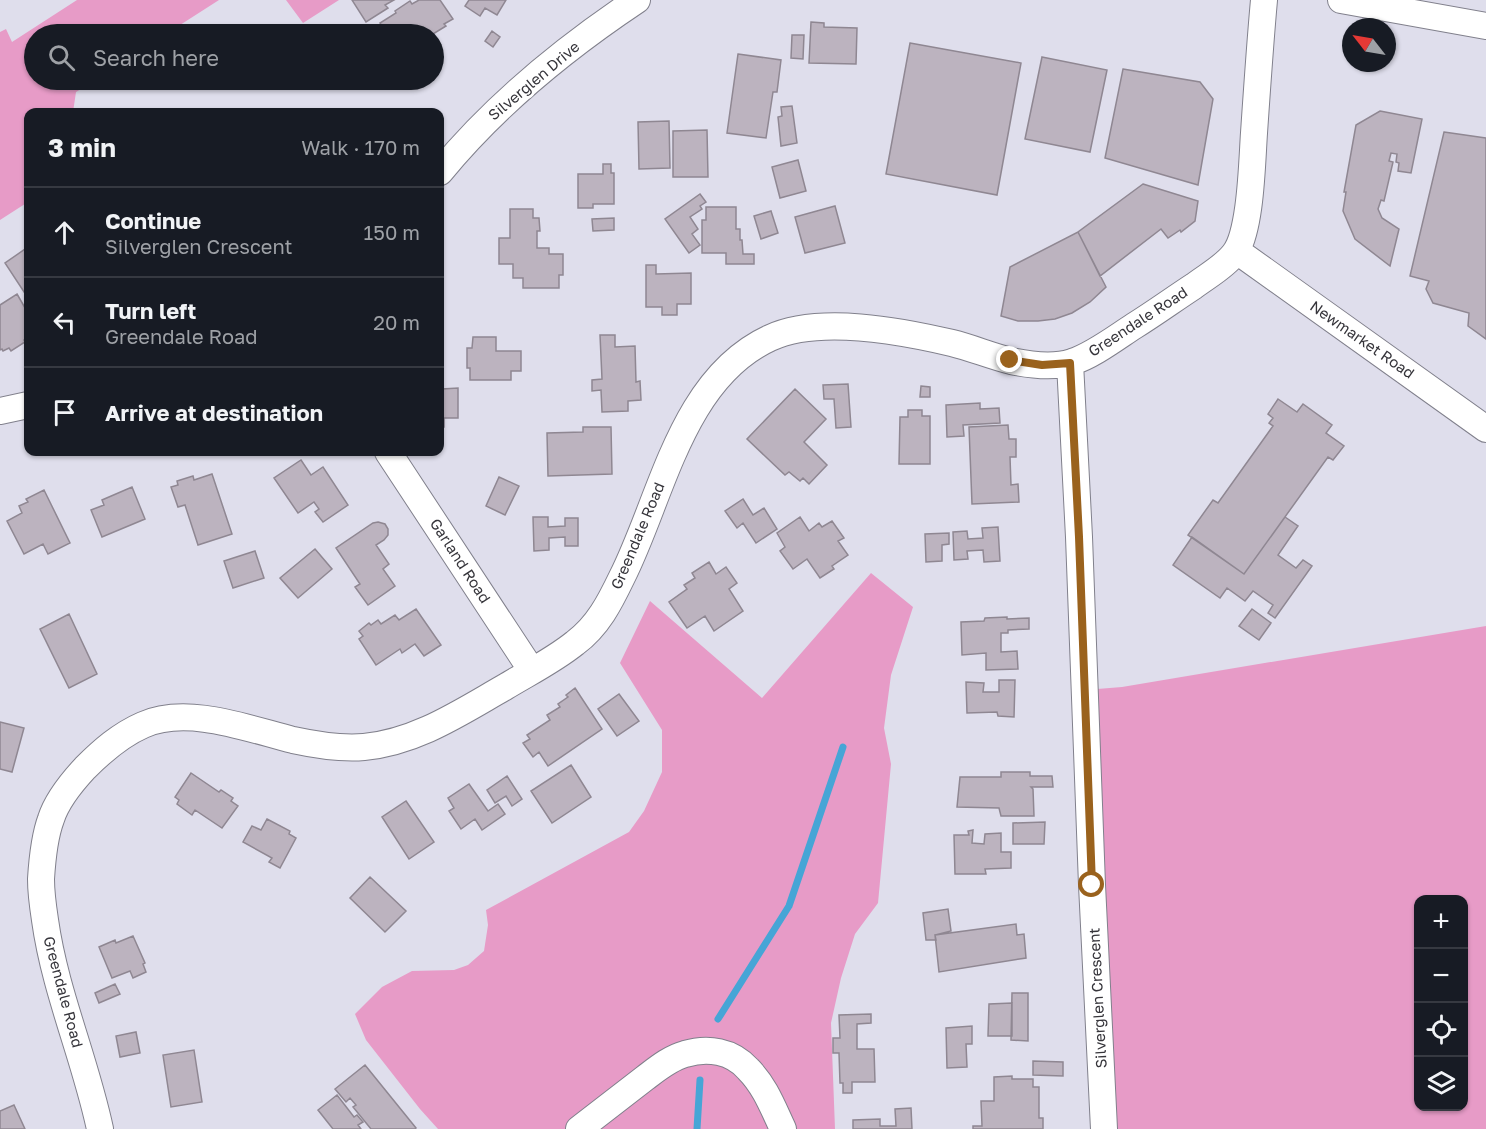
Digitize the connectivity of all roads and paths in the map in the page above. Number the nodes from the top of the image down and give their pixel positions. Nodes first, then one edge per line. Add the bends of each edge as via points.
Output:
1 (637, 0) edge
2 (1264, 0) edge
3 (1346, 0) edge
4 (1486, 26) edge
5 (444, 167) edge
6 (1237, 251) junction
7 (1070, 363) junction
8 (24, 406) edge
9 (0, 411) edge
10 (1486, 429) edge
11 (391, 456) edge
12 (532, 671) junction
13 (100, 1129) edge
14 (579, 1129) edge
15 (783, 1129) edge
16 (1104, 1129) edge

1 - 5 street, Silverglen Drive via 521,89 475,131
2 - 6 street via 1249,195
3 - 4 street
6 - 7 street, Greendale Road via 1138,324
6 - 10 street, Newmarket Road
7 - 12 street, Greendale Road via 1042,365 1010,360 953,344 860,327 809,327 773,336 746,352 699,402 606,609 574,644
7 - 16 street, Silverglen Crescent
8 - 9 street
11 - 12 street, Garland Road
12 - 13 street, Greendale Road via 431,729 361,748 315,745 189,717 167,718 124,735 75,779 51,818 41,879 52,961
14 - 15 street via 662,1065 682,1054 715,1051 732,1055 748,1068

